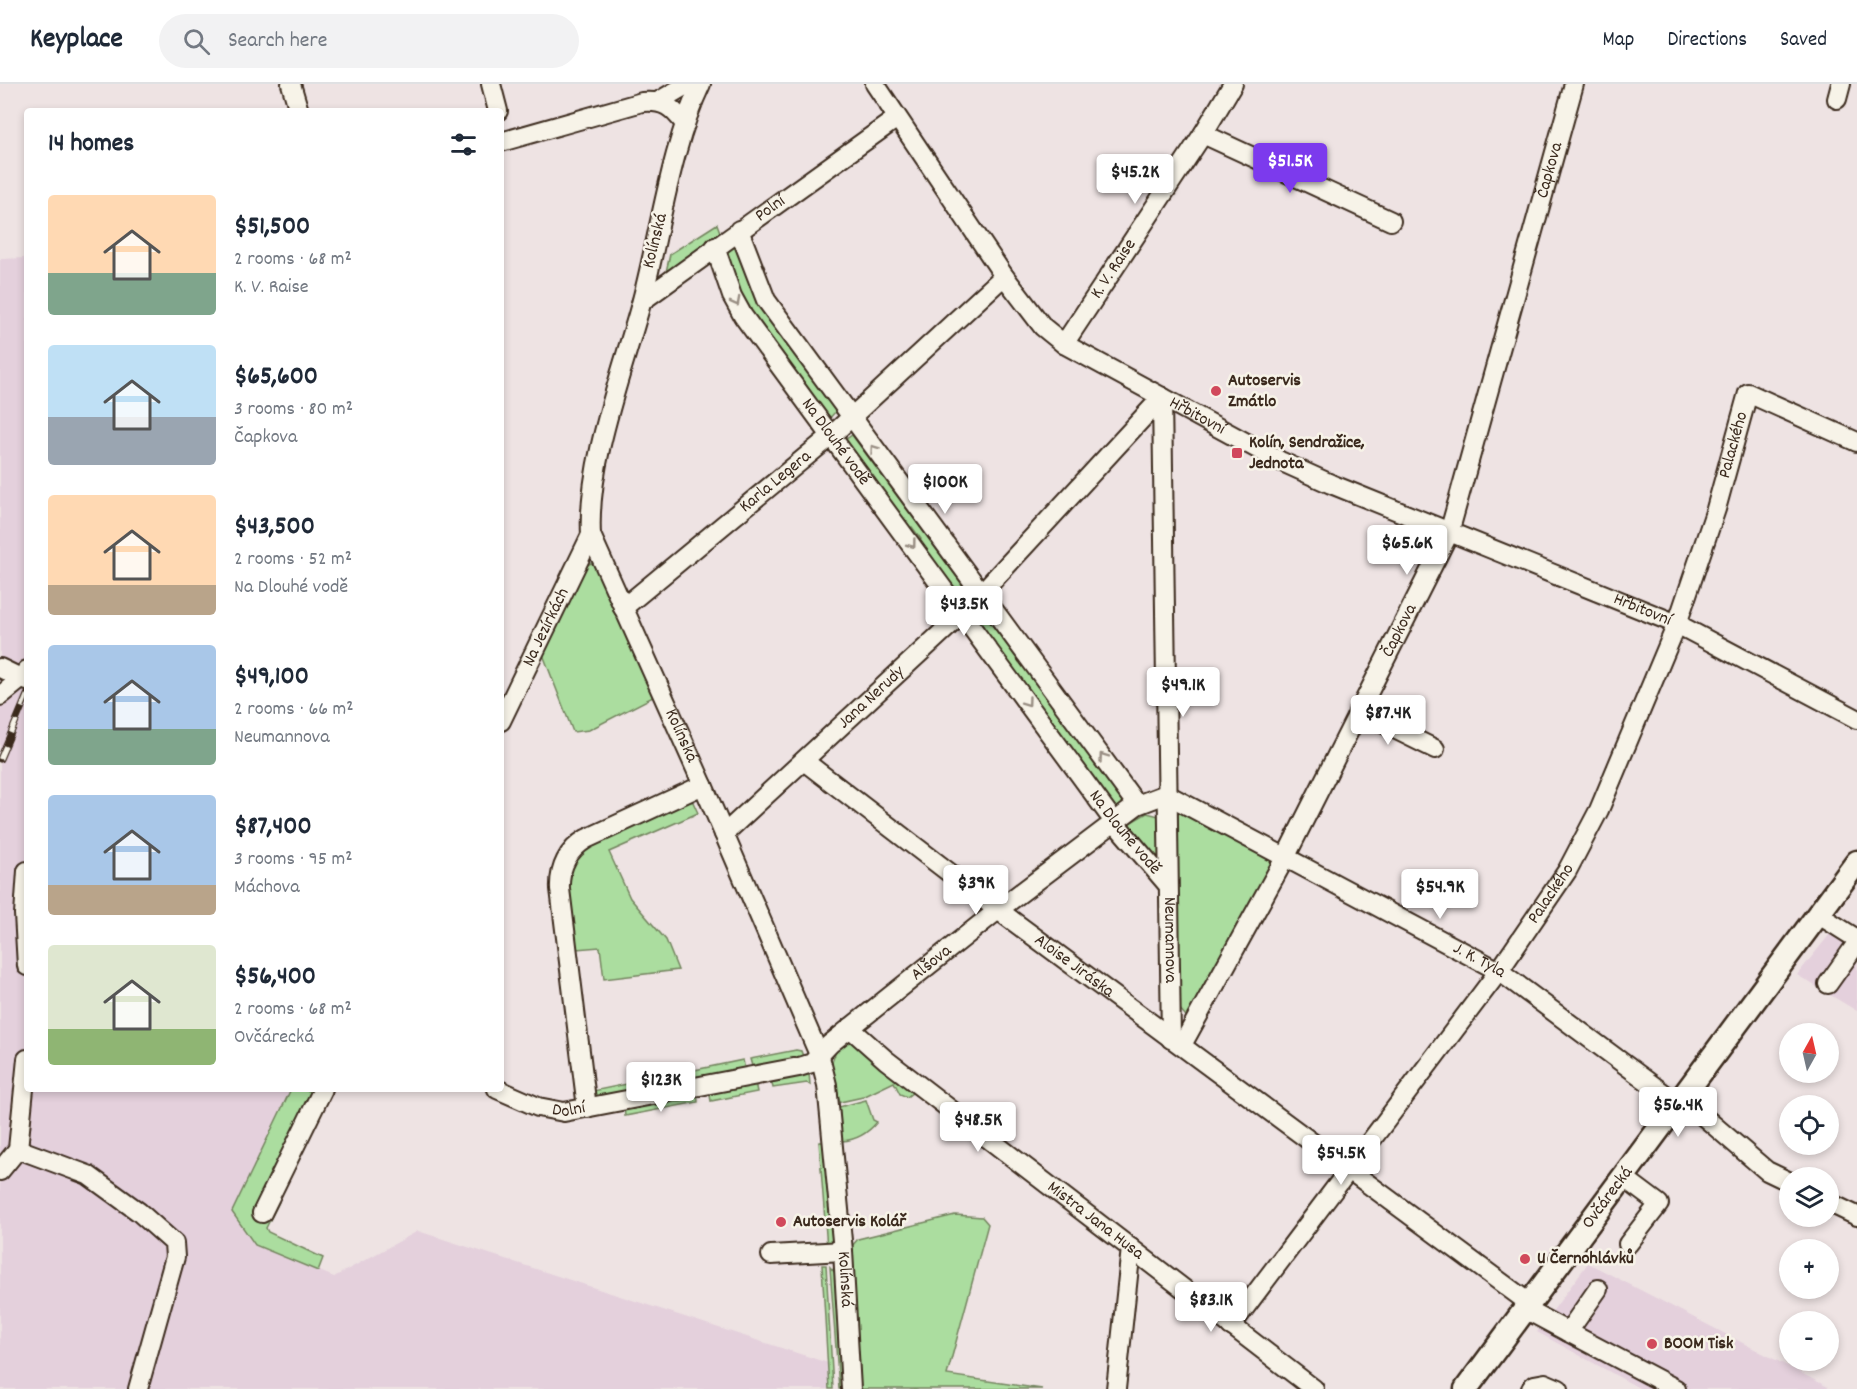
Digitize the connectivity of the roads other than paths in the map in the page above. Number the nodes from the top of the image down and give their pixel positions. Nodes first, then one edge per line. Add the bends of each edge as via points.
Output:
1 (291, 84) edge
2 (491, 84) edge
3 (688, 84) edge
4 (701, 84) edge
5 (875, 84) edge
6 (1233, 84) edge
7 (1574, 84) edge
8 (659, 101) junction
9 (297, 108) edge
10 (497, 108) edge
11 (897, 118) junction
12 (685, 124) junction
13 (1203, 134) junction
14 (504, 141) edge
15 (1391, 221) dead end
16 (740, 230) junction
17 (715, 247) junction
18 (1004, 276) junction
19 (642, 301) junction
20 (1064, 344) junction
21 (1162, 397) junction
22 (852, 418) junction
23 (831, 436) junction
24 (1857, 441) edge
25 (1449, 532) junction
26 (591, 535) junction
27 (980, 593) junction
28 (623, 608) junction
29 (963, 613) junction
30 (1677, 624) junction
31 (0, 668) edge
32 (24, 677) edge
33 (24, 677) edge
34 (24, 678) edge
35 (0, 682) edge
36 (0, 696) edge
37 (1358, 711) junction
38 (504, 715) edge
39 (1857, 719) edge
40 (1435, 749) dead end
41 (804, 761) junction
42 (703, 785) junction
43 (1166, 794) junction
44 (1137, 805) junction
45 (1115, 823) junction
46 (724, 834) junction
47 (1285, 858) junction
48 (1857, 862) edge
49 (1168, 885) junction
50 (998, 909) junction
51 (1819, 915) junction
52 (1857, 941) edge
53 (1499, 971) junction
54 (1828, 984) dead end
55 (850, 1028) junction
56 (1177, 1042) junction
57 (820, 1057) junction
58 (24, 1089) edge
59 (322, 1092) edge
60 (504, 1092) edge
61 (1680, 1101) junction
62 (587, 1108) junction
63 (18, 1149) junction
64 (1349, 1170) junction
65 (0, 1171) edge
66 (1623, 1177) junction
67 (1779, 1177) edge
68 (1839, 1207) edge
69 (262, 1213) dead end
70 (1857, 1216) edge
71 (1628, 1244) dead end
72 (1131, 1248) junction
73 (843, 1251) junction
74 (771, 1255) dead end
75 (1598, 1289) dead end
76 (1527, 1306) junction
77 (1231, 1326) junction
78 (1568, 1332) junction
79 (138, 1389) edge
80 (851, 1389) edge
81 (1116, 1389) edge
82 (1314, 1389) edge
83 (1466, 1389) edge
84 (1532, 1389) edge
85 (1559, 1389) edge
86 (1676, 1389) edge

1 - 9 street
2 - 10 street
3 - 8 street
4 - 12 street, Kolínská
5 - 11 street, Hřbitovní
6 - 13 street, K. V. Raise
7 - 25 street, Čapkova
8 - 12 street
8 - 14 street via 642,102
11 - 16 street, Polní
11 - 18 street, Hřbitovní
12 - 19 street, Kolínská
13 - 15 street
13 - 20 street, K. V. Raise
16 - 17 street, Polní
16 - 22 street, Na Dlouhé vodě via 766,300
17 - 19 street, Polní
17 -> 23 street, Na Dlouhé vodě via 743,316
18 - 20 street, Hřbitovní via 1043,327
18 - 22 street, Karla Legera
19 - 26 street, Kolínská via 592,483
20 - 21 street, Hřbitovní
21 - 25 street, Hřbitovní via 1280,461
21 - 27 street, Jana Nerudy
21 - 43 street, Neumannova
22 - 23 street, Karla Legera
27 -> 22 street, Na Dlouhé vodě
23 - 28 street, Karla Legera
23 -> 29 street, Na Dlouhé vodě
24 - 30 street, Palackého via 1748,393 1716,509
25 - 30 street, Hřbitovní
25 - 37 street, Čapkova
26 - 28 street, Kolínská
26 - 38 street, Na Jezírkách
27 - 29 street, Jana Nerudy
44 -> 27 street, Na Dlouhé vodě
28 - 42 street, Kolínská
29 - 41 street, Jana Nerudy
29 -> 45 street, Na Dlouhé vodě
30 - 39 street, Hřbitovní
30 - 53 street, Palackého via 1587,833 1548,902
31 - 32 street
33 - 35 street
34 - 36 street
37 - 40 street
37 - 47 street, Čapkova
41 - 46 street, Jana Nerudy
41 - 50 street, Aloise Jiráska
42 - 46 street, Kolínská
42 - 62 street via 586,839 574,848 561,870 560,889
43 - 44 street, Alšova
43 - 47 street, J. K. Tyla
43 - 49 street, Neumannova
44 - 45 street, Alšova
45 - 49 street, Na Dlouhé vodě
45 - 50 street, Alšova
46 - 57 street, Kolínská
47 - 53 street, J. K. Tyla
47 - 56 street, Čapkova
48 - 51 main road, Ovčárecká
49 - 56 street, Neumannova
50 - 55 street, Alšova
50 - 56 street, Aloise Jiráska
51 - 52 street
51 - 61 main road, Ovčárecká
52 - 54 street
53 - 61 street, J. K. Tyla
53 - 64 street, Palackého
55 - 57 street, Alšova
55 - 72 street, Mistra Jana Husa via 886,1060
56 - 64 street
57 - 62 street, Dolní via 799,1067
57 - 73 street, Kolínská via 827,1085
58 - 63 street
59 - 69 street
60 - 62 street, Dolní via 538,1107 564,1112
61 - 66 main road, Ovčárecká
61 - 67 street, J. K. Tyla
63 - 65 street
63 - 79 street via 88,1175 174,1243 175,1257
64 - 76 street
64 - 77 street, Palackého
66 - 71 street via 1659,1204
66 - 76 main road, Ovčárecká
68 - 70 street
72 - 77 street, Mistra Jana Husa
72 - 81 street
73 - 74 street
73 - 80 street, Kolínská
75 - 78 street
76 - 78 street
76 - 83 main road, Ovčárecká
77 - 82 street, Mistra Jana Husa
78 - 86 street
84 - 85 street via 1545,1383

